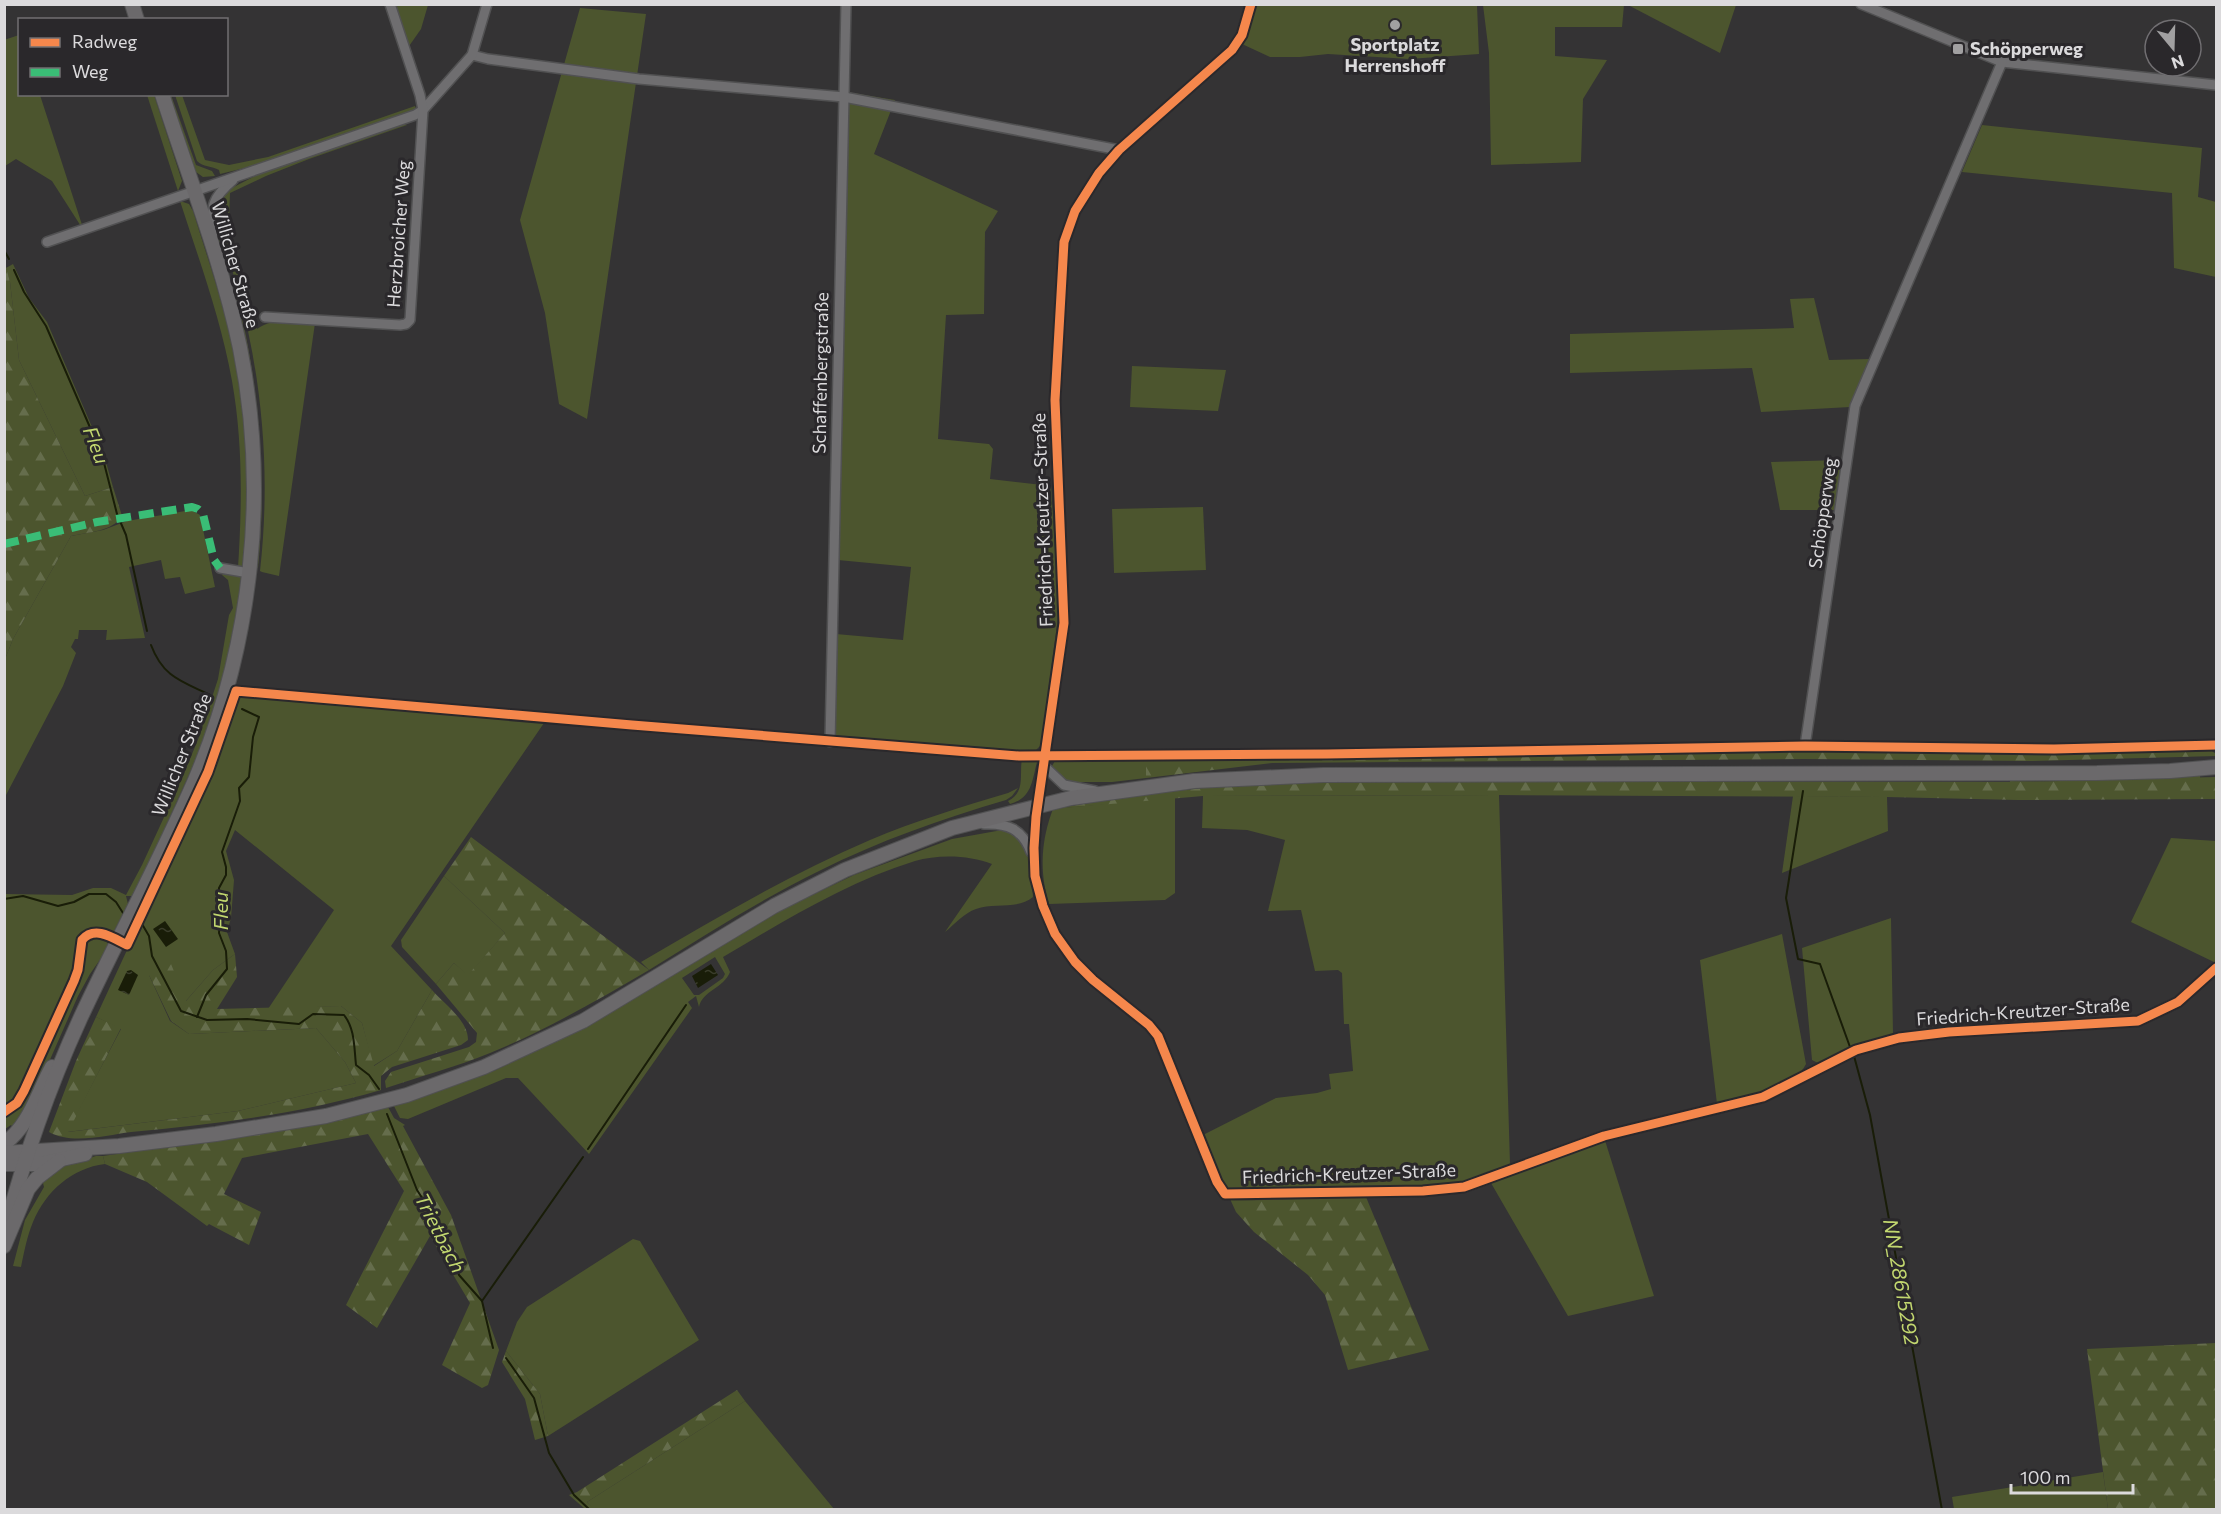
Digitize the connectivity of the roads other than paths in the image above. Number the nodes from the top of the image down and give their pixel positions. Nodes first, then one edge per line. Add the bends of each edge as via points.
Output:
1 (390, 4) edge
2 (488, 4) edge
3 (846, 4) edge
4 (1251, 4) edge
5 (1861, 4) edge
6 (472, 55) junction
7 (2002, 62) junction
8 (2217, 85) edge
9 (163, 96) edge
10 (844, 97) junction
11 (423, 110) junction
12 (1119, 150) junction
13 (238, 176) junction
14 (194, 192) junction
15 (47, 242) dead end
16 (214, 252) junction
17 (264, 317) dead end
18 (220, 568) dead end
19 (249, 573) junction
20 (830, 742) dead end
21 (1805, 746) dead end
22 (1043, 765) junction
23 (2217, 767) edge
24 (1101, 792) junction
25 (1037, 805) junction
26 (952, 828) junction
27 (1034, 860) junction
28 (2217, 968) edge
29 (67, 1049) junction
30 (4, 1144) edge
31 (119, 1146) junction
32 (4, 1153) edge
33 (26, 1157) junction
34 (62, 1159) junction
35 (4, 1164) edge
36 (4, 1235) edge
37 (4, 1246) edge

1 - 11 street, Herzbroicher Weg
2 - 6 street
3 - 10 street, Schaffenbergstraße
4 - 12 street, Friedrich-Kreutzer-Straße via 1242,35 1232,50
5 - 7 street
6 - 10 street via 639,79
6 - 11 street
7 - 8 street
7 - 21 street, Schöpperweg via 1855,406
9 - 14 main road, Willicher Straße
10 - 12 street
10 - 20 street, Schaffenbergstraße
11 - 13 street
11 - 17 street, Herzbroicher Weg via 409,322 400,325
12 - 22 street, Friedrich-Kreutzer-Straße via 1078,204 1064,242 1055,411 1064,631
13 - 14 street
13 - 16 street via 221,190 213,204
14 - 15 street, Willicher Straße
14 - 16 main road, Willicher Straße
16 - 19 main road, Willicher Straße via 240,346 249,404 254,463
18 - 19 street
19 - 29 main road, Willicher Straße via 232,668 203,759
22 - 24 street via 1065,784
22 - 25 street, Friedrich-Kreutzer-Straße
23 - 24 main road via 2097,773 1323,775 1194,780
24 - 25 main road
25 - 26 main road
25 - 27 street, Friedrich-Kreutzer-Straße
26 - 27 street, Friedrich-Kreutzer-Straße via 1008,825 1024,837
26 - 31 main road via 807,889 617,1002 484,1067 367,1107 282,1125
27 - 28 street, Friedrich-Kreutzer-Straße via 1036,883 1055,934 1093,980 1149,1024 1158,1036 1224,1194 1464,1187 1604,1136 1763,1097 1856,1050 1899,1038 2138,1021 2178,1002
29 - 30 main road via 53,1065 28,1120
29 - 33 main road, Willicher Straße
31 - 33 main road
31 - 34 main road
32 - 33 main road
33 - 34 main road
33 - 35 main road
33 - 36 main road, Willicher Straße
34 - 37 main road via 28,1189

